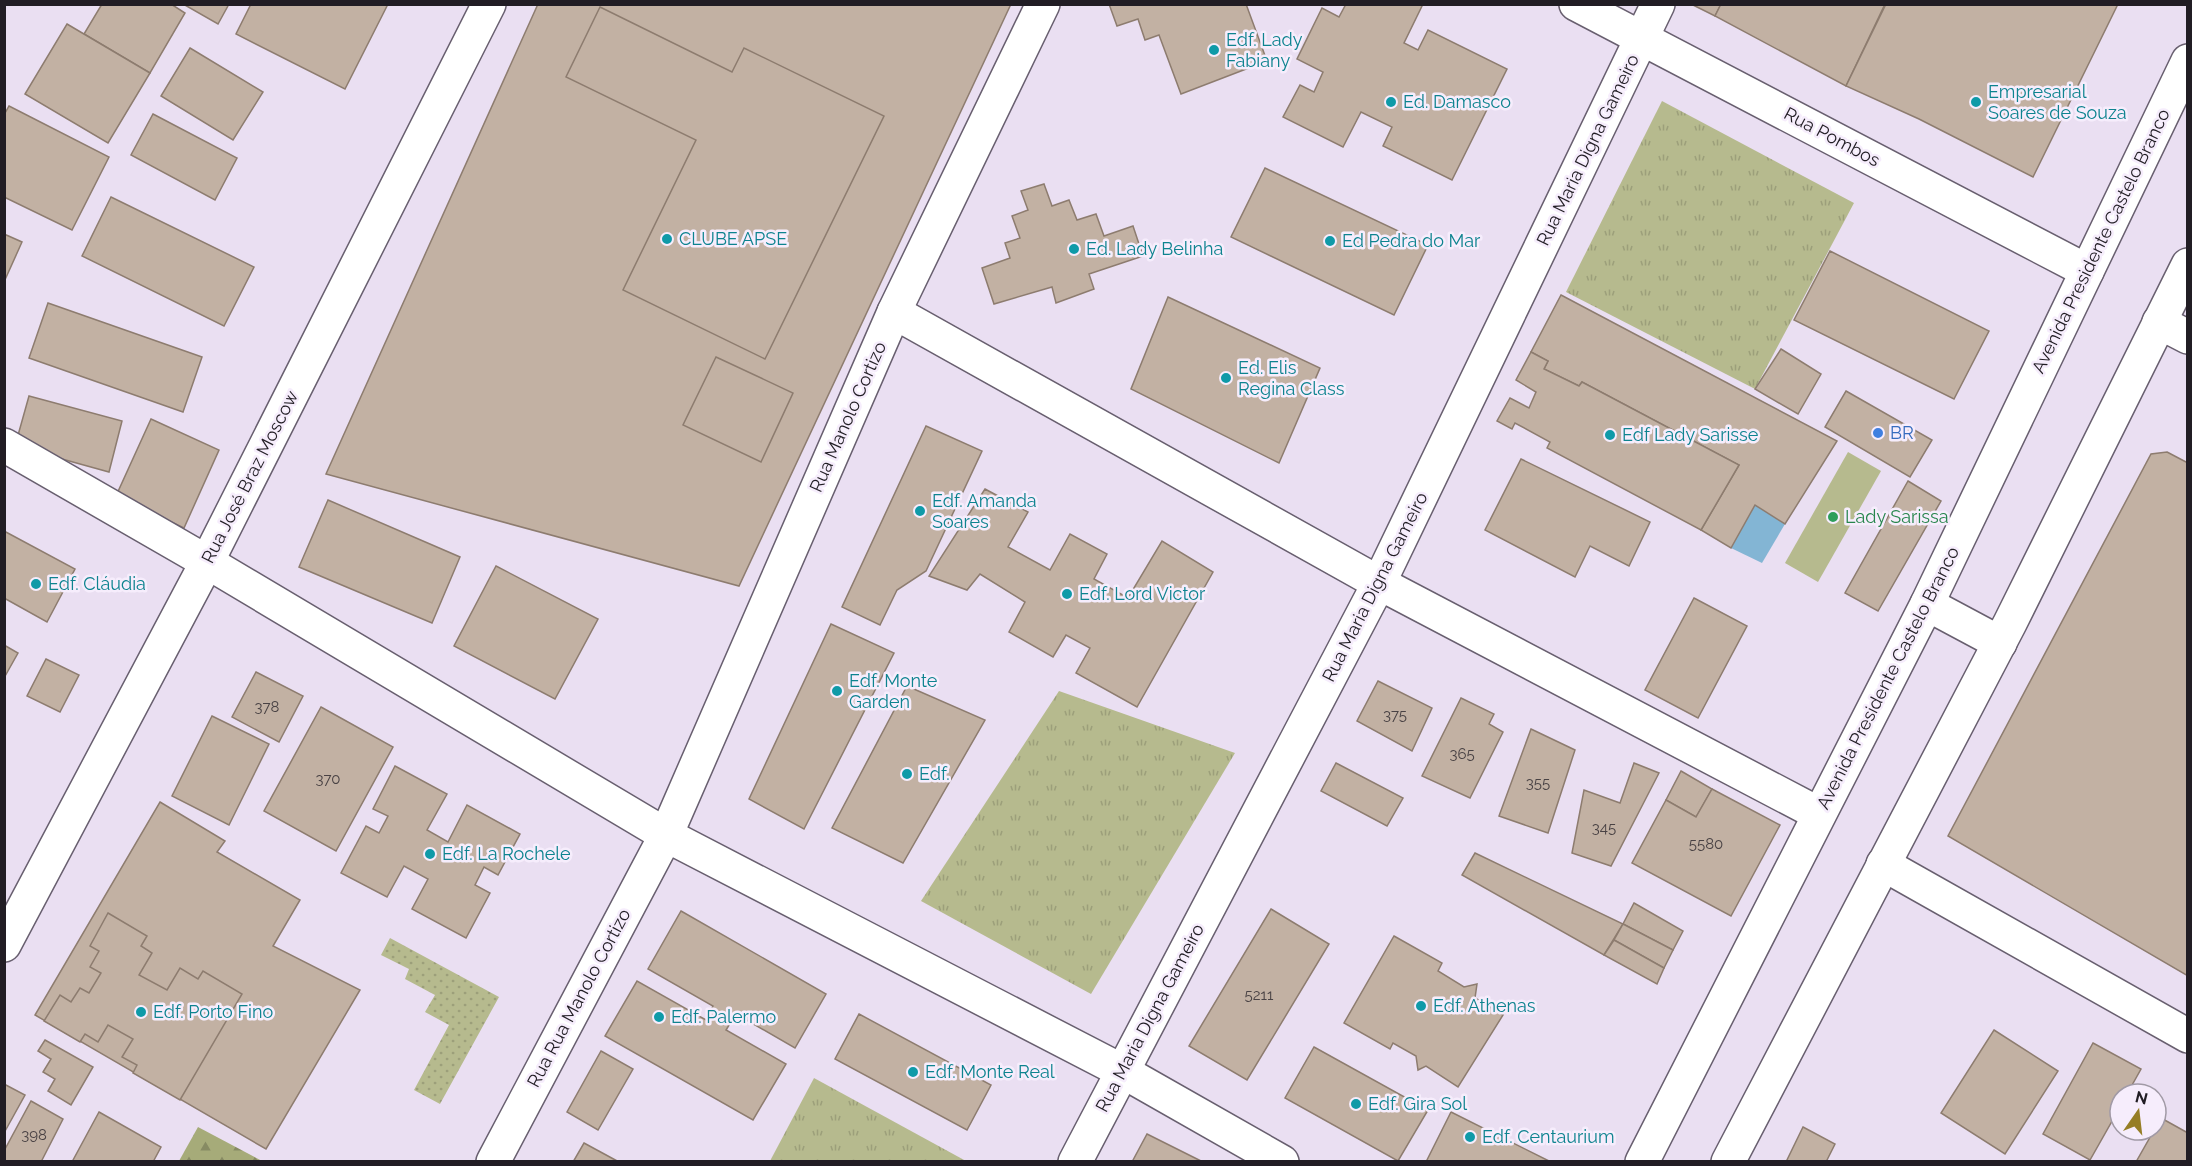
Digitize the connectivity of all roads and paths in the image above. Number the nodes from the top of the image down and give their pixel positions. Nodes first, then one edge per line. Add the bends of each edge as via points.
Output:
1 (489, 4) edge
2 (1042, 4) edge
3 (1576, 4) edge
4 (1658, 4) edge
5 (1642, 37) junction
6 (2187, 61) edge
7 (2187, 265) edge
8 (2087, 271) junction
9 (894, 312) junction
10 (2159, 322) junction
11 (2187, 337) edge
12 (4, 445) edge
13 (207, 562) junction
14 (1379, 583) junction
15 (1927, 604) junction
16 (2000, 643) junction
17 (1819, 814) junction
18 (666, 835) junction
19 (1883, 864) junction
20 (4, 945) edge
21 (2187, 1035) edge
22 (1122, 1071) junction
23 (493, 1161) edge
24 (1075, 1161) edge
25 (1281, 1161) edge
26 (1642, 1161) edge
27 (1728, 1161) edge

1 - 13 street, Rua José Braz Moscow
2 - 9 street, Rua Manolo Cortizo
3 - 5 street, Rua Pombos
4 - 5 street, Rua Maria Digna Gameiro
5 - 8 street, Rua Pombos
5 - 14 street, Rua Maria Digna Gameiro
6 - 8 street, Avenida Presidente Castelo Branco
7 - 10 street
8 - 15 street, Avenida Presidente Castelo Branco
9 - 14 street
9 - 18 street, Rua Manolo Cortizo
10 - 11 street
10 - 16 street
12 - 13 street
13 - 18 street
13 - 20 street, Rua José Braz Moscow
14 - 17 street
14 - 22 street, Rua Maria Digna Gameiro
15 - 16 street
15 - 17 street, Avenida Presidente Castelo Branco
16 - 19 street
17 - 26 street, Avenida Presidente Castelo Branco
18 - 22 street
18 - 23 street, Rua Rua Manolo Cortizo
19 - 21 street
19 - 27 street
22 - 24 street, Rua Maria Digna Gameiro
22 - 25 street

